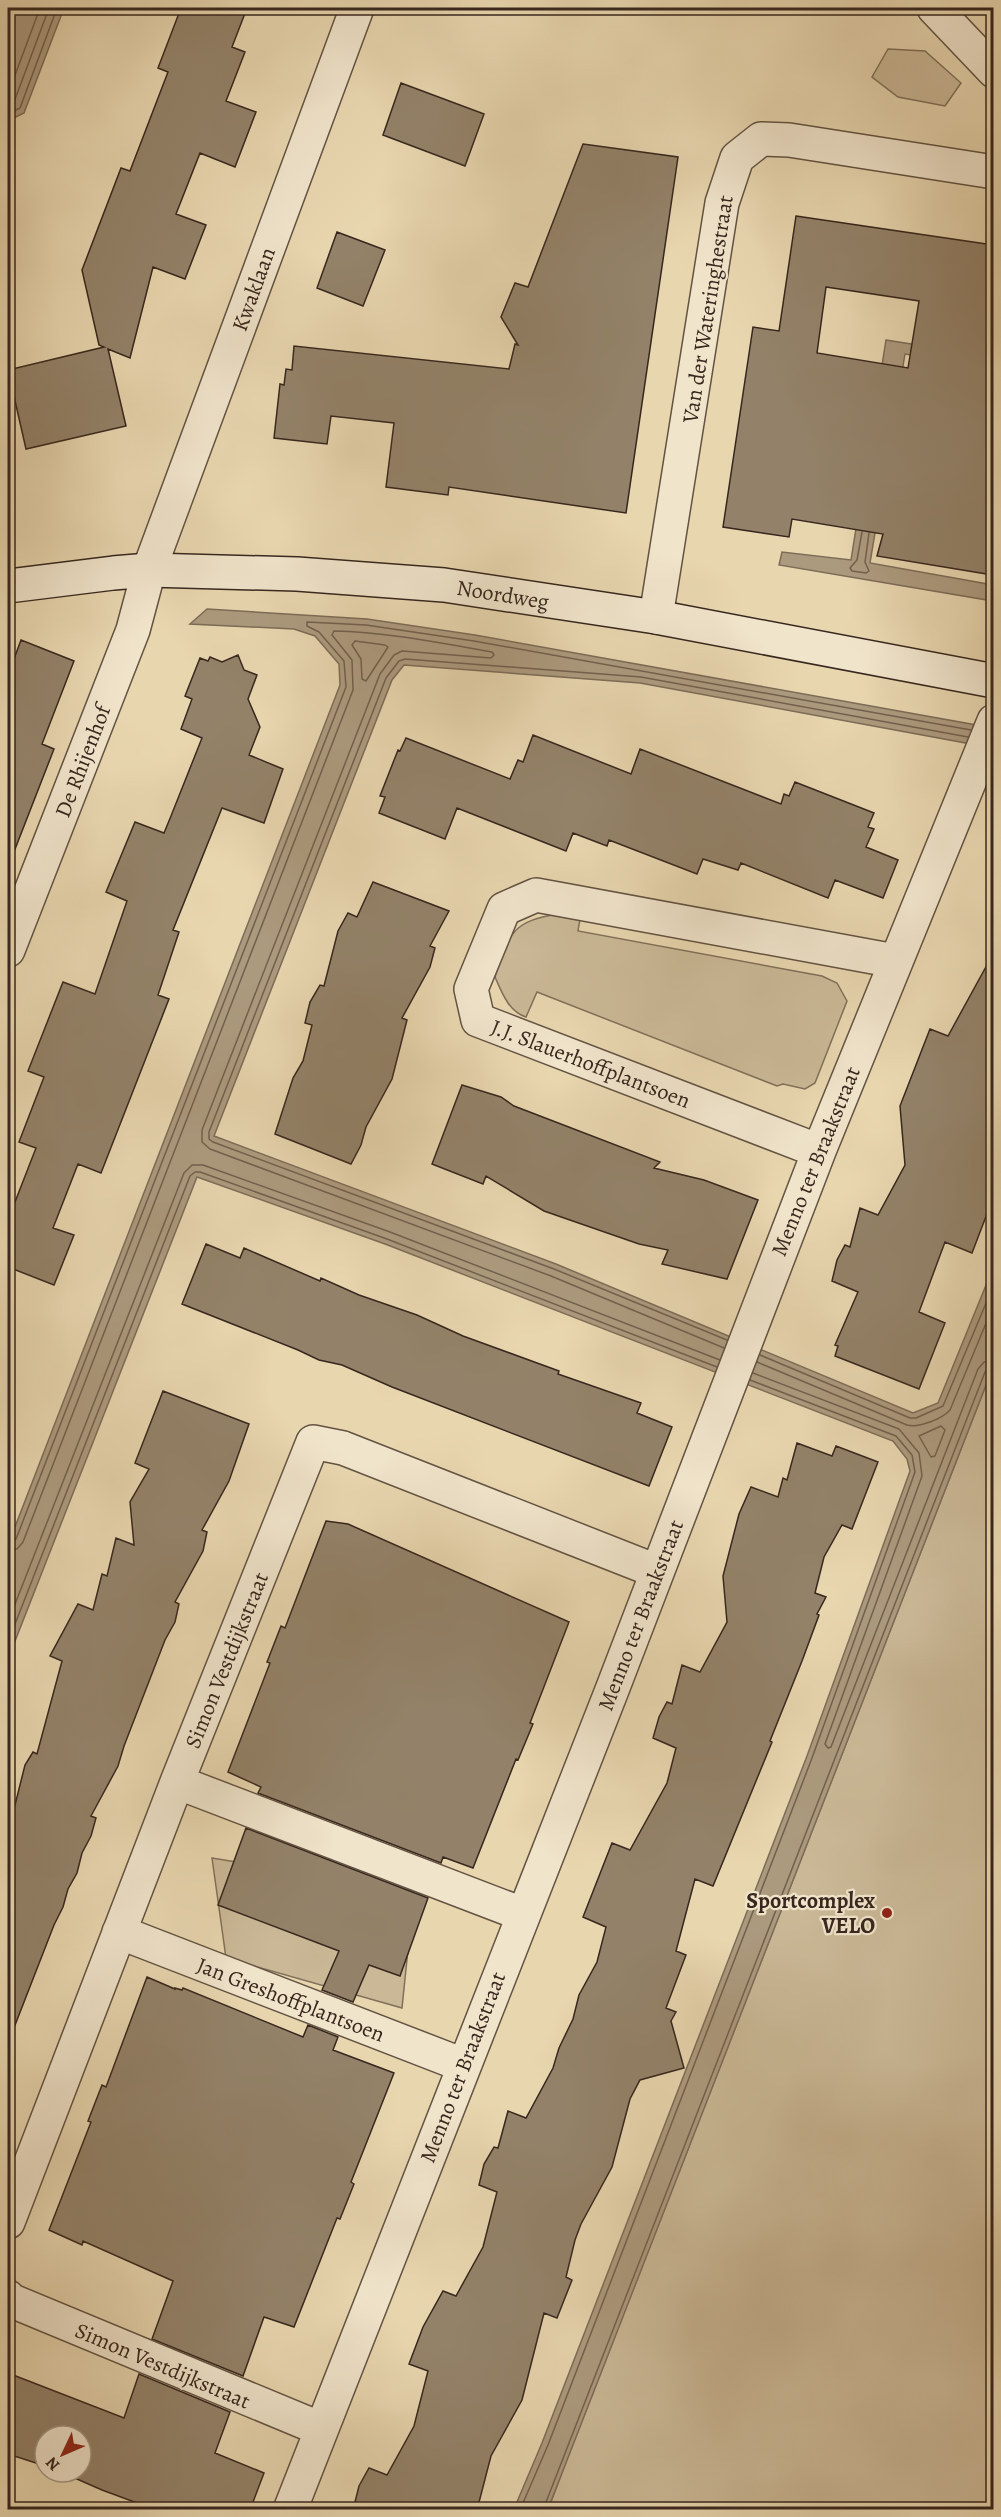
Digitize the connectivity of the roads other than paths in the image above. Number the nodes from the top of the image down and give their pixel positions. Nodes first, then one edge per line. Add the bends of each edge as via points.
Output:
1 (357, 8) edge
2 (934, 8) edge
3 (993, 71) edge
4 (993, 172) edge
5 (149, 570) junction
6 (8, 586) edge
7 (656, 617) junction
8 (993, 681) edge
9 (993, 721) edge
10 (8, 950) edge
11 (895, 961) junction
12 (819, 1151) junction
13 (656, 1571) junction
14 (177, 1782) junction
15 (522, 1914) junction
16 (119, 1932) junction
17 (464, 2065) junction
18 (8, 2222) edge
19 (8, 2297) edge
20 (321, 2429) junction
21 (290, 2510) edge

1 - 5 street, Kwaklaan
2 - 3 street
4 - 7 street, Van der Wateringhestraat via 782,140 761,139 737,158 722,203
5 - 6 street, Noordweg
5 - 7 street, Noordweg via 297,574 444,585
5 - 10 street, De Rhijenhof via 133,630
7 - 8 street, Noordweg
9 - 11 street, Menno ter Braakstraat
11 - 12 street, Menno ter Braakstraat
11 - 12 street, J.J. Slauerhoffplantsoen via 536,896 504,909 475,979 471,989 478,1020
12 - 13 street, Menno ter Braakstraat
13 - 14 street, Simon Vestdijkstraat via 343,1448 313,1442
13 - 15 street, Menno ter Braakstraat
14 - 15 street
14 - 16 street, Simon Vestdijkstraat
15 - 17 street, Menno ter Braakstraat
16 - 17 street, Jan Greshoffplantsoen
16 - 18 street, Simon Vestdijkstraat
17 - 20 street, Menno ter Braakstraat
19 - 20 street, Simon Vestdijkstraat
20 - 21 street, Menno ter Braakstraat

